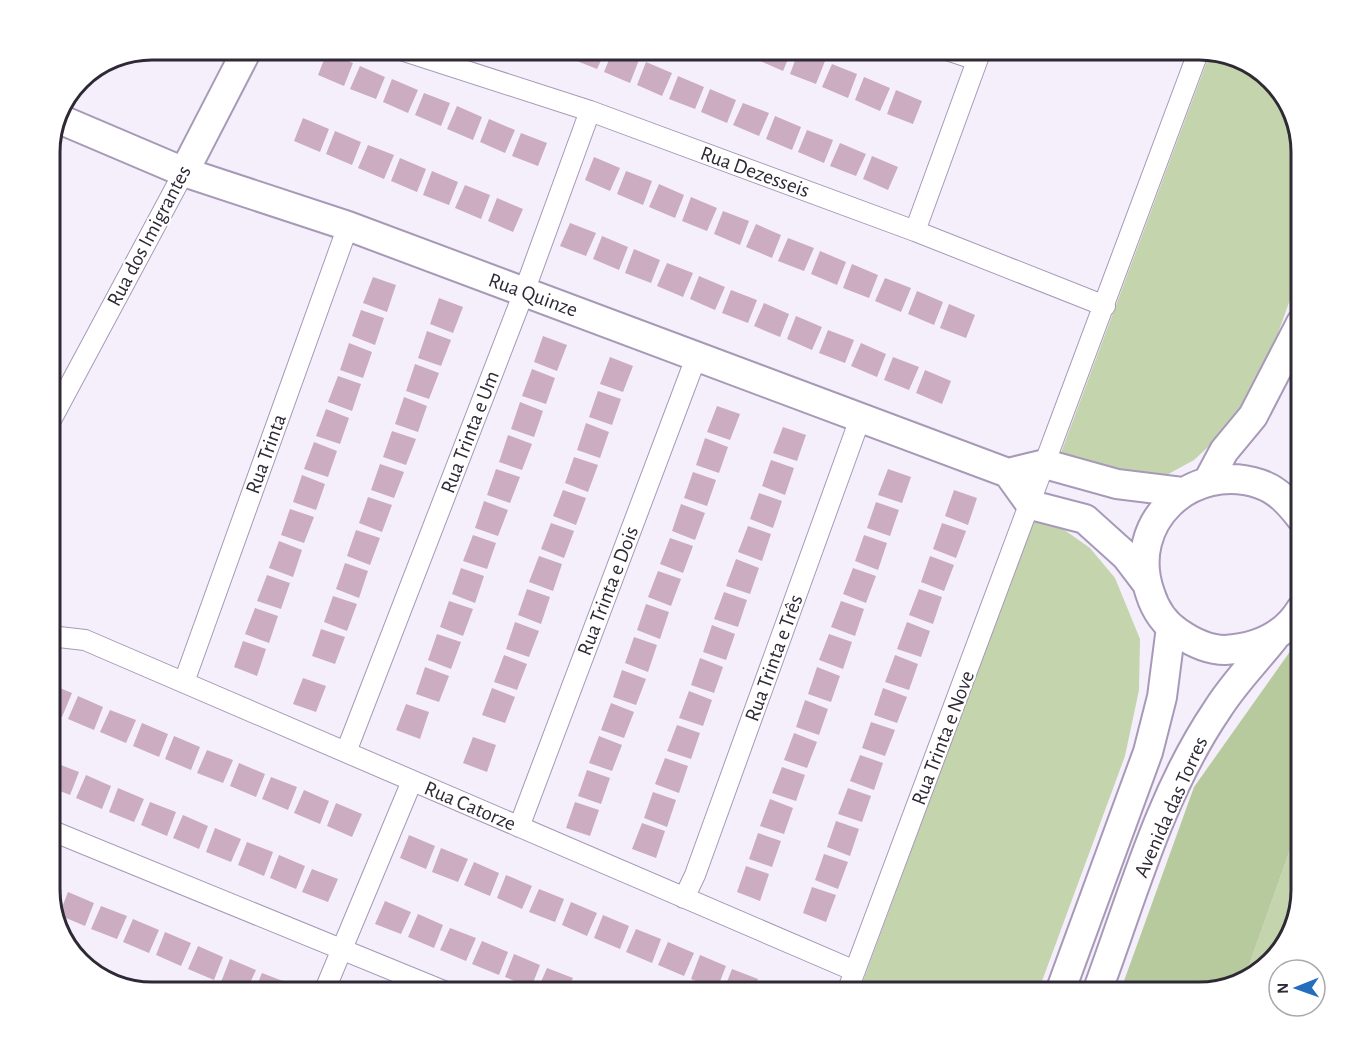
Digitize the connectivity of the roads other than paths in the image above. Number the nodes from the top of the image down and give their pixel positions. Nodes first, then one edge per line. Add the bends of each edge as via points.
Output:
1 (242, 60) edge
2 (432, 60) edge
3 (977, 60) edge
4 (1195, 60) edge
5 (590, 111) junction
6 (66, 122) edge
7 (184, 172) junction
8 (348, 226) junction
9 (915, 231) junction
10 (524, 292) junction
11 (1105, 306) junction
12 (1291, 344) edge
13 (697, 355) junction
14 (60, 403) edge
15 (861, 416) junction
16 (1038, 484) junction
17 (1195, 487) junction
18 (1291, 505) edge
19 (1145, 581) junction
20 (1291, 624) edge
21 (1171, 627) junction
22 (60, 637) edge
23 (1274, 638) junction
24 (184, 682) junction
25 (346, 752) junction
26 (412, 781) junction
27 (519, 826) junction
28 (60, 834) edge
29 (684, 898) junction
30 (342, 950) junction
31 (855, 971) junction
32 (329, 982) edge
33 (419, 982) edge
34 (851, 982) edge
35 (1064, 982) edge
36 (1101, 982) edge

1 - 7 street, Rua dos Imigrantes
2 - 5 street, Rua Dezesseis
3 - 9 street
4 - 11 street, Rua Trinta e Nove
5 - 9 street, Rua Dezesseis
5 - 10 street, Rua Trinta e Um
6 - 7 street, Rua Quinze
7 - 8 street, Rua Quinze
7 - 14 street, Rua dos Imigrantes
8 - 10 street, Rua Quinze
8 - 24 street, Rua Trinta
9 - 11 street, Rua Dezesseis
10 - 13 street, Rua Quinze
10 - 25 street, Rua Trinta e Um
11 - 16 street, Rua Trinta e Nove
12 - 17 street via 1253,416
13 - 15 street, Rua Quinze
13 - 27 street, Rua Trinta e Dois
15 - 16 street, Rua Quinze
15 - 29 street, Rua Trinta e Três
16 - 17 street
16 - 19 street via 1126,556
16 - 31 street, Rua Trinta e Nove
17 - 18 street via 1235,478 1262,484
17 - 19 street via 1163,509 1150,531 1144,556
19 - 21 street via 1154,605
20 - 23 street
21 - 23 street via 1194,643 1221,650 1248,649
21 - 35 street, Avenida das Torres via 1162,697 1148,752
22 - 24 street, Rua Catorze via 85,640
23 - 36 street, Avenida das Torres via 1217,710 1180,777
24 - 25 street, Rua Catorze
25 - 26 street, Rua Catorze
26 - 27 street, Rua Catorze
26 - 30 street
27 - 29 street, Rua Catorze
28 - 30 street
29 - 31 street, Rua Catorze
30 - 32 street
30 - 33 street
31 - 34 street, Rua Trinta e Nove

